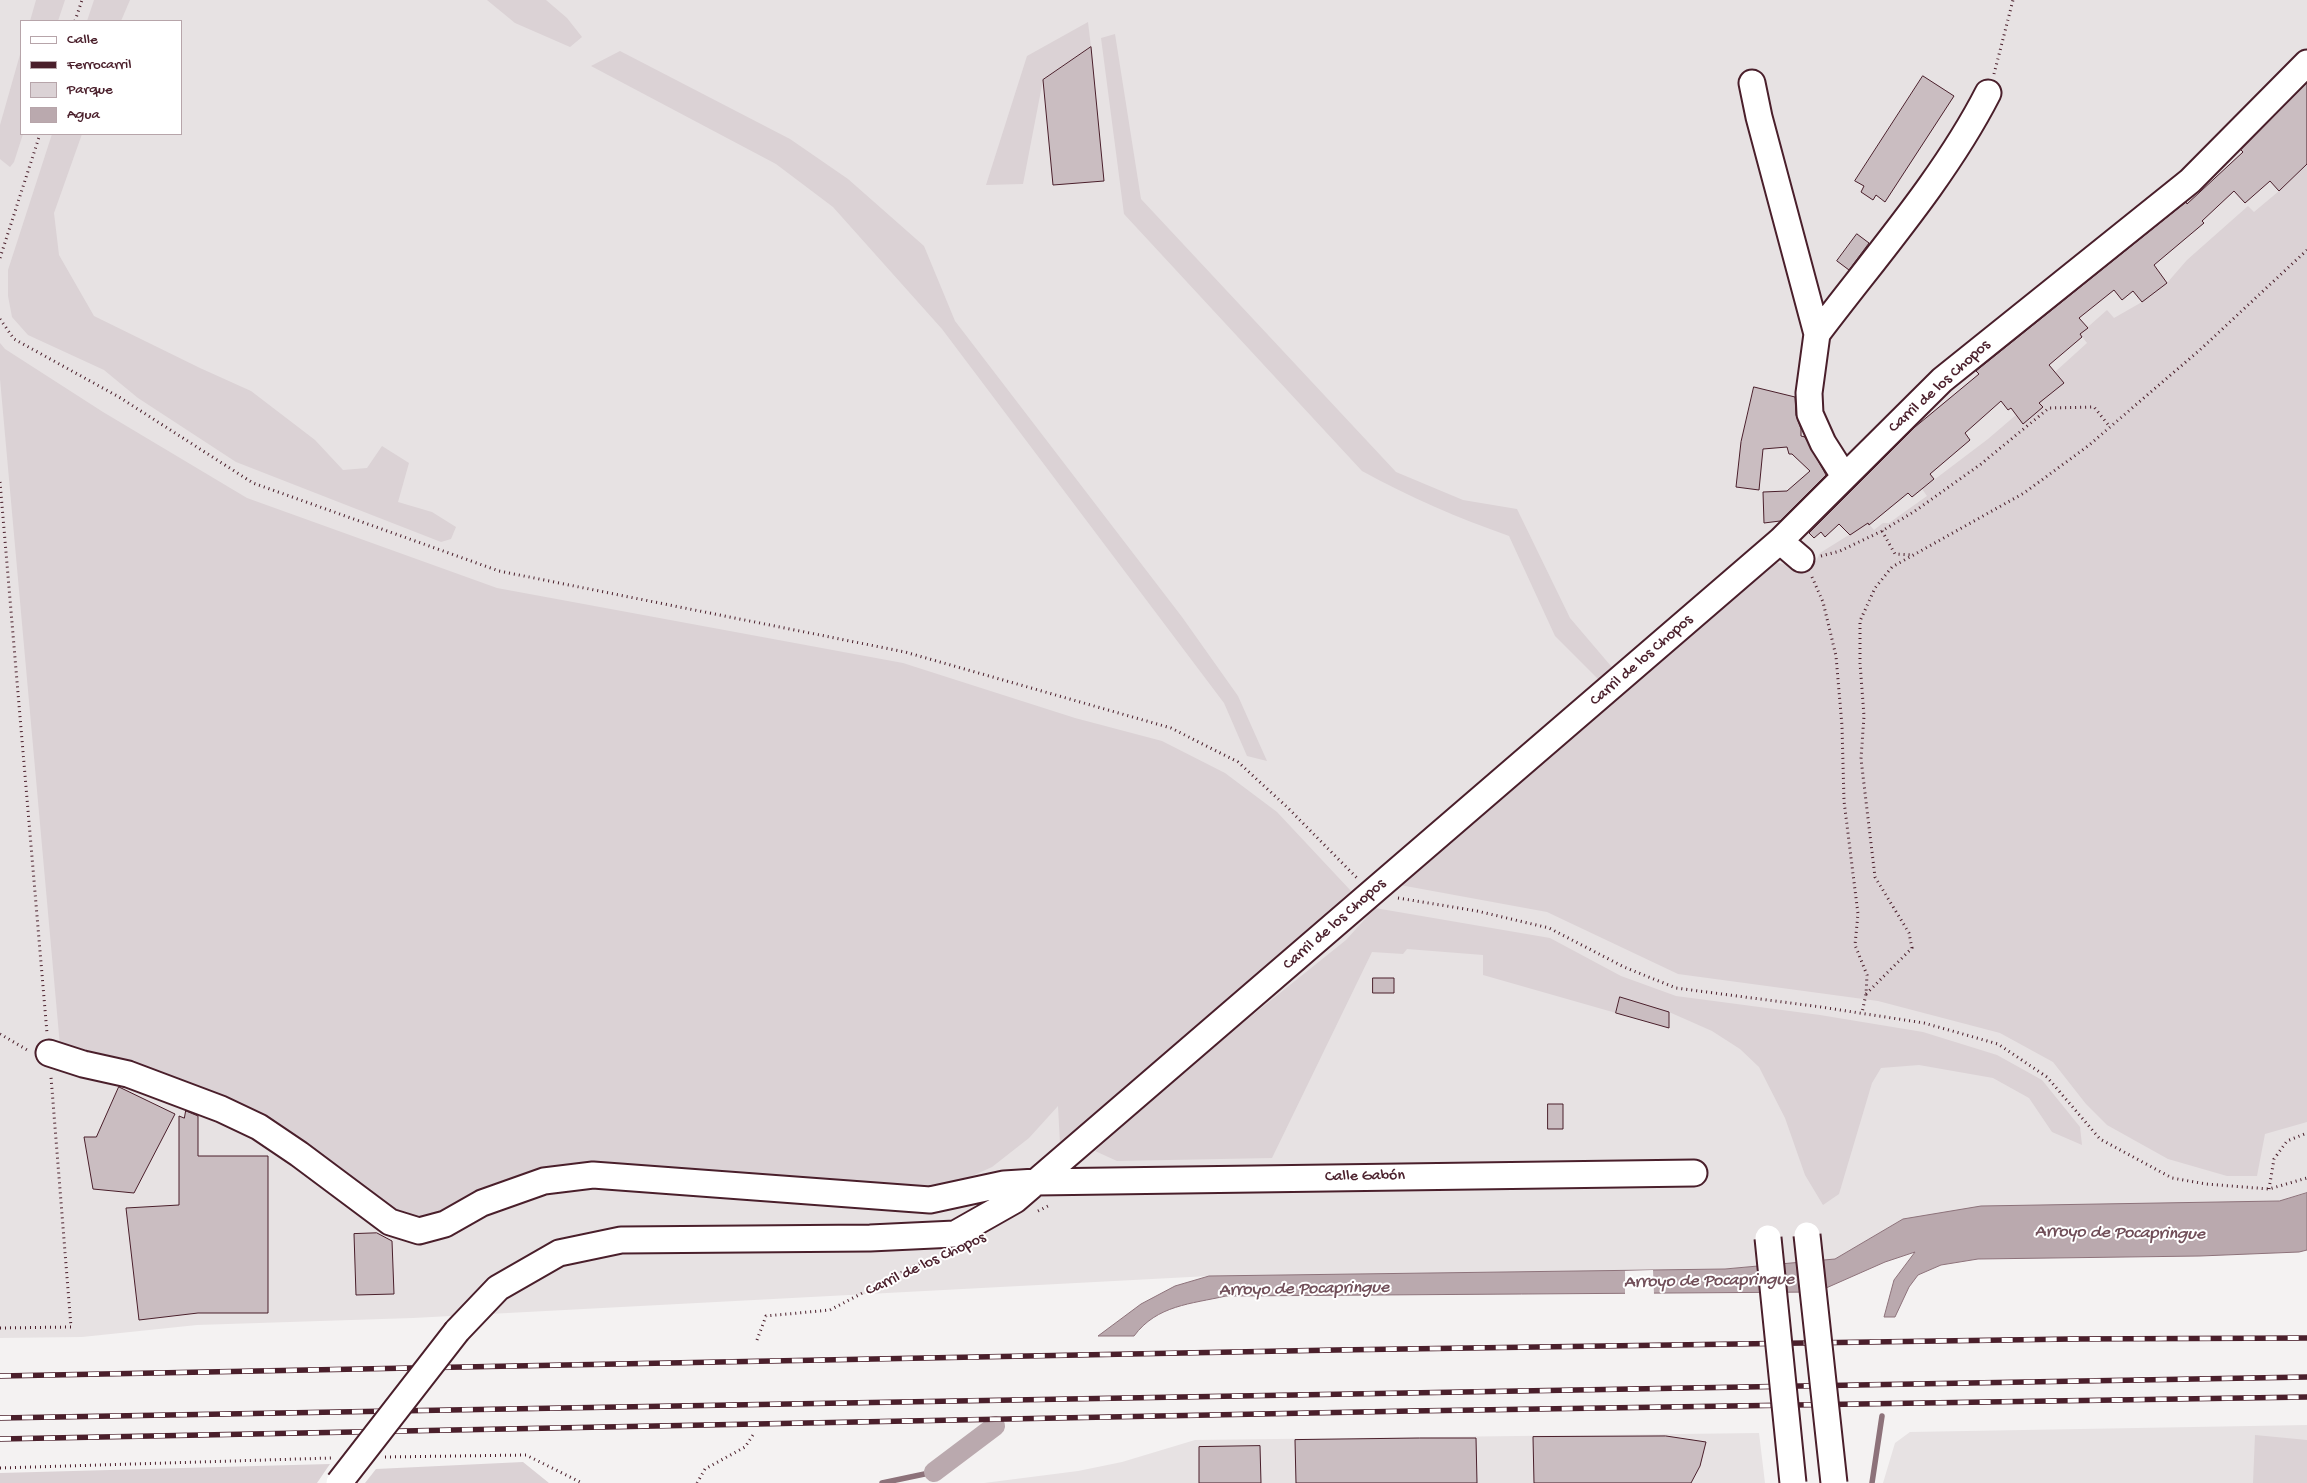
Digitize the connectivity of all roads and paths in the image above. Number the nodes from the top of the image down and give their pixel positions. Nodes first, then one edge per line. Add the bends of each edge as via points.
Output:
1 (82, 0) edge
2 (2013, 0) edge
3 (76, 20) edge
4 (2307, 63) edge
5 (1752, 83) dead end
6 (1988, 94) joint
7 (40, 135) edge
8 (2307, 250) edge
9 (0, 258) edge
10 (0, 318) edge
11 (1817, 334) junction
12 (2110, 427) junction
13 (1844, 476) junction
14 (0, 482) edge
15 (1882, 531) junction
16 (1780, 541) junction
17 (1915, 555) junction
18 (1801, 559) junction
19 (1372, 893) junction
20 (1866, 994) junction
21 (1862, 1013) junction
22 (0, 1034) edge
23 (49, 1053) junction
24 (2307, 1133) edge
25 (1694, 1173) dead end
26 (2307, 1178) edge
27 (1036, 1182) junction
28 (1063, 1182) junction
29 (2269, 1189) junction
30 (1034, 1213) dead end
31 (1807, 1235) dead end
32 (1768, 1238) dead end
33 (952, 1245) junction
34 (0, 1328) edge
35 (757, 1340) dead end
36 (753, 1435) dead end
37 (384, 1457) dead end
38 (336, 1458) dead end
39 (0, 1468) edge
40 (339, 1483) edge
41 (582, 1483) edge
42 (698, 1483) edge
43 (1793, 1483) edge
44 (1834, 1483) edge

1 - 3 path
2 - 6 path
4 - 13 street, Carril de los Chopos via 2190,181 1942,380
5 - 11 street
6 - 11 street via 1971,126 1932,183
7 - 9 path
8 - 12 path via 2202,348
10 - 19 path via 14,339 119,397 253,483 499,571 905,652 1171,728 1238,762
11 - 13 street via 1809,393 1810,414 1823,443
12 - 15 path via 2094,406 2049,408 1981,464
12 - 17 path via 2024,494
13 - 16 street, Carril de los Chopos
14 - 23 path
15 - 17 path via 1895,554
15 - 18 path via 1840,552
16 - 18 street
16 - 19 street, Carril de los Chopos
17 - 20 path via 1892,567 1875,588 1860,621 1864,716 1861,759 1875,877 1909,933 1912,948
18 - 20 path via 1823,602 1836,656 1844,801 1858,914 1854,945 1867,975
19 - 21 path via 1477,911 1549,928 1624,967 1676,988
19 - 27 street, Carril de los Chopos
20 - 21 path
21 - 29 path via 1924,1024 1998,1044 2047,1077 2100,1138 2172,1178
22 - 23 path via 33,1053
23 - 27 street, Calle Gabón via 128,1074 259,1127 390,1222 419,1231 445,1224 482,1202 544,1181 593,1175 930,1200 1004,1184
23 - 34 path via 71,1327
24 - 29 path via 2287,1141 2274,1159
25 - 28 street, Calle Gabón
26 - 29 path
27 - 28 street, Calle Gabón
27 - 33 street, Carril de los Chopos
28 - 30 path via 1057,1201
31 - 44 street, bridge
32 - 43 street, bridge
33 - 35 path, Carril de los Chopos via 830,1310 766,1316
33 - 40 street, bridge via 870,1238 621,1240 559,1253 498,1288 457,1331
36 - 42 path via 745,1448 705,1469
37 - 41 path via 526,1455
38 - 39 path

